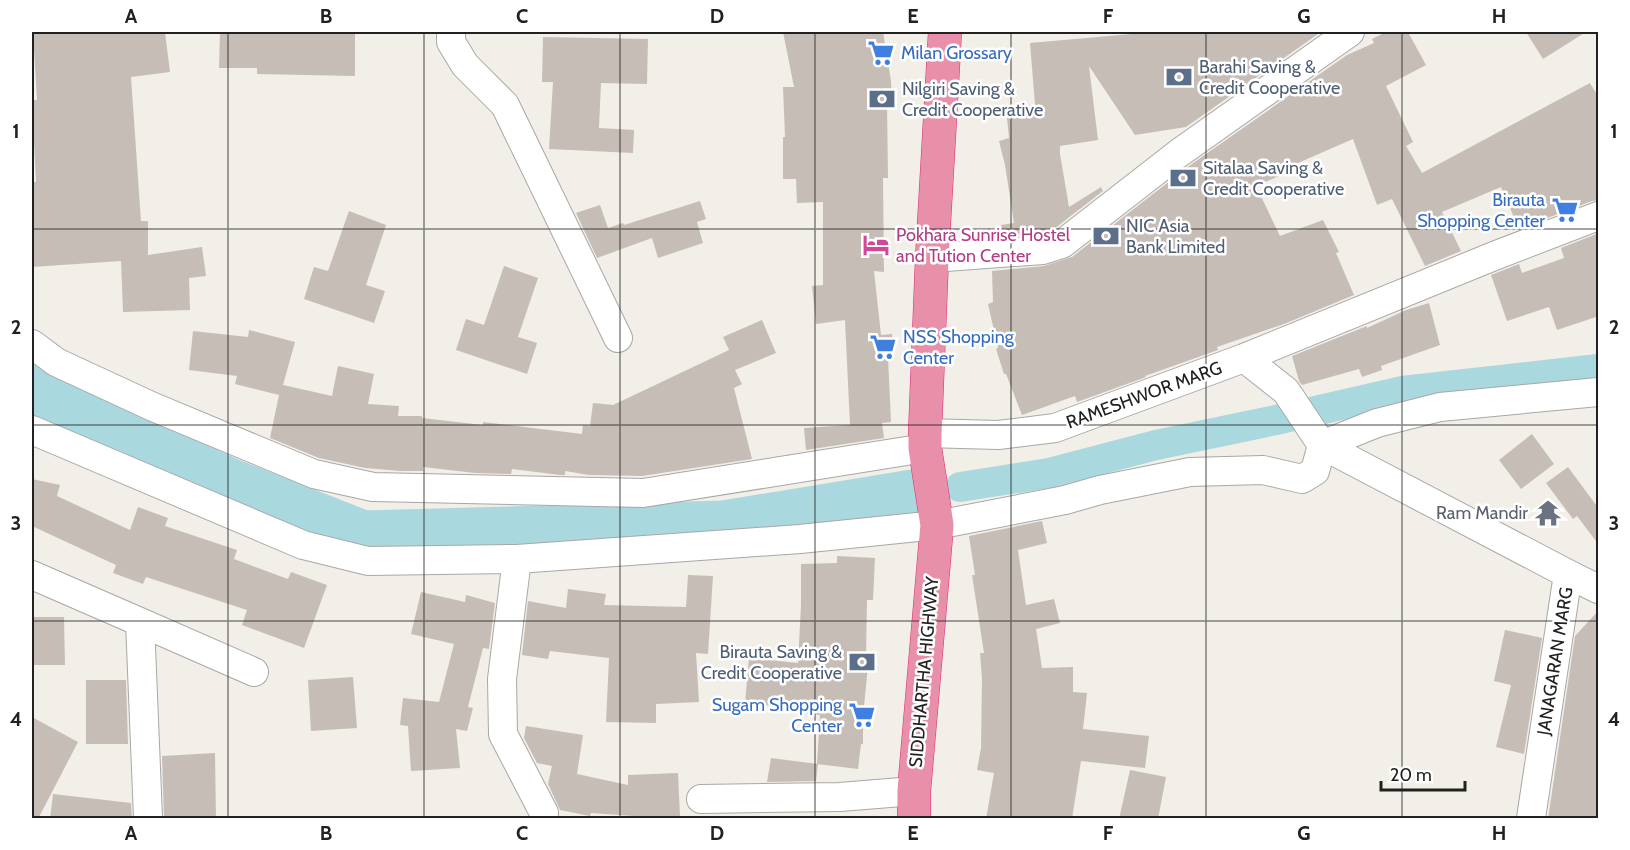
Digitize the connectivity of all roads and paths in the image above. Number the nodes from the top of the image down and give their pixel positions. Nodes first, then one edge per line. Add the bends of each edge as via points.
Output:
1 (451, 32) edge
2 (945, 32) edge
3 (1334, 37) edge
4 (1599, 216) edge
5 (932, 258) junction
6 (618, 338) dead end
7 (32, 344) edge
8 (1244, 358) junction
9 (1599, 392) edge
10 (32, 430) edge
11 (1321, 444) junction
12 (926, 445) junction
13 (937, 525) junction
14 (517, 559) junction
15 (1568, 574) junction
16 (32, 575) edge
17 (1599, 589) edge
18 (140, 622) junction
19 (254, 672) dead end
20 (701, 799) dead end
21 (912, 810) edge
22 (544, 813) dead end
23 (148, 819) edge
24 (1531, 819) edge

1 - 6 street via 451,42 465,65 505,105
2 - 5 highway, SIDDHARTHA HIGHWAY
3 - 5 street via 1062,244 1043,250
4 - 8 street
5 - 12 highway, SIDDHARTHA HIGHWAY
7 - 12 street, RAMESHWOR MARG via 56,362 151,406 314,474 374,487 643,493
8 - 11 street, RAMESHWOR MARG via 1286,390
8 - 12 street, RAMESHWOR MARG via 1055,428
9 - 11 street via 1440,407 1377,423
10 - 14 street via 303,545 368,561
11 - 13 street via 1315,471 1302,479 1263,471 1190,472
11 - 15 street
12 - 13 highway, SIDDHARTHA HIGHWAY
13 - 14 street
13 - 21 highway, SIDDHARTHA HIGHWAY
14 - 22 street via 502,680 503,734
15 - 17 street
15 - 24 street, JANAGARAN MARG
16 - 18 street
18 - 19 street
18 - 23 street
20 - 21 street via 840,797

